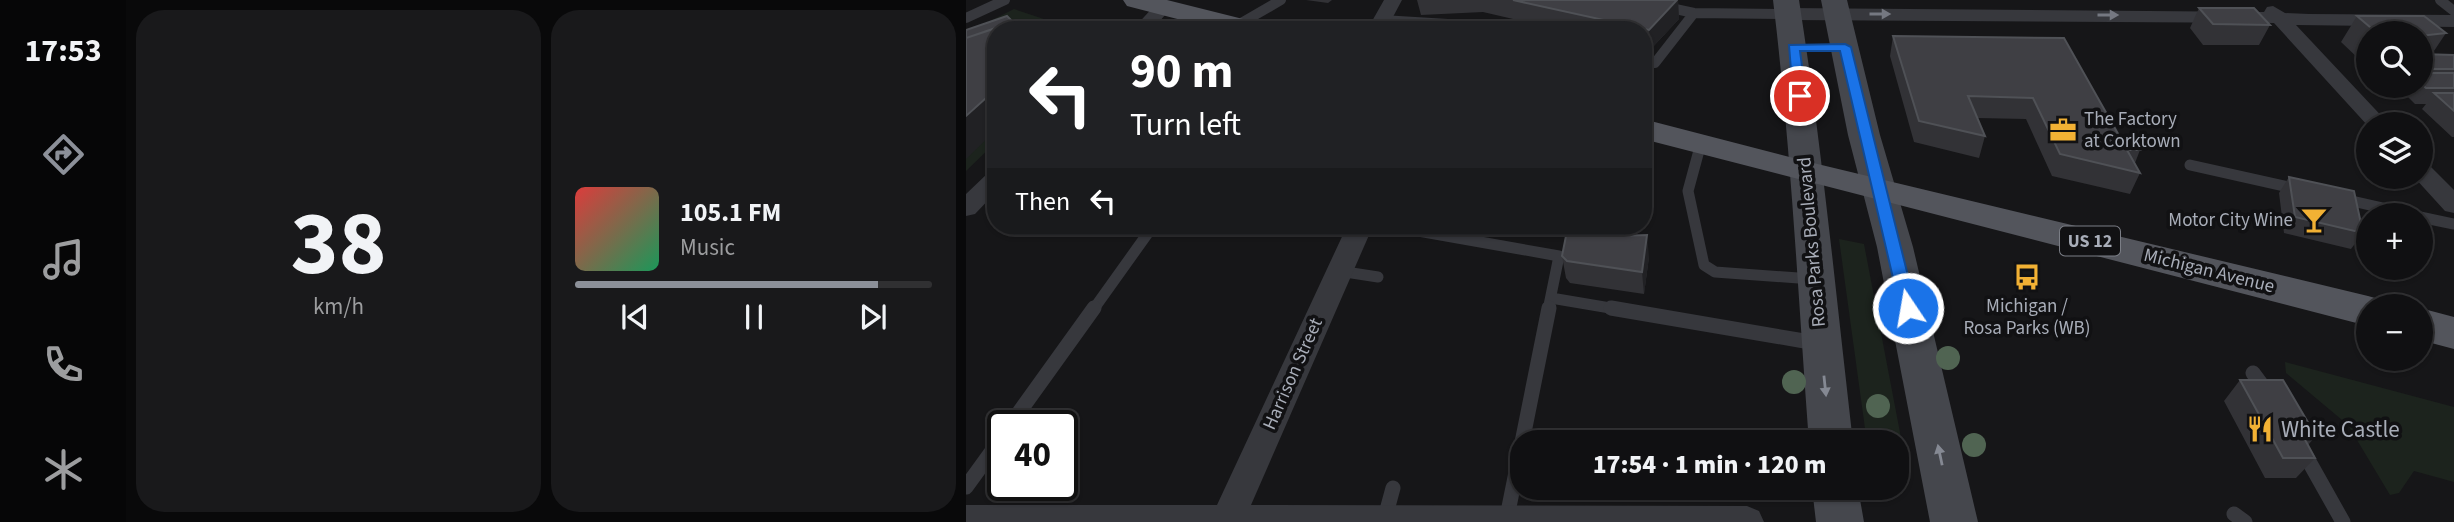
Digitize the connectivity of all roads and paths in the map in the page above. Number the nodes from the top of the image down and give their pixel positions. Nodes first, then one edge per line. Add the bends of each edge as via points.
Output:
1 (1004, 0) edge
2 (1136, 0) edge
3 (1281, 0) edge
4 (1393, 0) edge
5 (1634, 0) edge
6 (2262, 0) edge
7 (2440, 0) edge
8 (1163, 7) junction
9 (1787, 7) edge
10 (1836, 7) edge
11 (2454, 11) edge
12 (1694, 13) junction
13 (966, 18) edge
14 (2279, 18) junction
15 (2454, 20) edge
16 (1150, 21) edge
17 (1218, 21) edge
18 (1254, 21) edge
19 (1381, 21) edge
20 (1793, 47) junction
21 (1845, 47) junction
22 (1652, 63) edge
23 (2367, 112) edge
24 (1652, 131) edge
25 (1701, 144) junction
26 (2190, 165) dead end
27 (1805, 172) junction
28 (2433, 183) edge
29 (987, 187) edge
30 (1880, 189) junction
31 (2308, 192) edge
32 (2335, 198) edge
33 (2358, 203) edge
34 (2454, 205) edge
35 (966, 208) edge
36 (2433, 220) edge
37 (2454, 224) edge
38 (1147, 235) edge
39 (1356, 235) edge
40 (1441, 235) edge
41 (1339, 271) junction
42 (1378, 277) dead end
43 (1816, 280) junction
44 (1551, 298) junction
45 (2356, 308) edge
46 (2433, 327) edge
47 (2454, 333) edge
48 (1821, 344) junction
49 (2253, 373) dead end
50 (2276, 405) edge
51 (1021, 410) edge
52 (1830, 430) edge
53 (2296, 439) edge
54 (987, 458) edge
55 (966, 487) edge
56 (1393, 488) dead end
57 (1837, 500) edge
58 (966, 521) edge
59 (1227, 522) edge
60 (1384, 522) edge
61 (1506, 522) edge
62 (1747, 522) edge
63 (1840, 522) edge
64 (1954, 522) edge
65 (2343, 522) edge

1 - 13 lane
2 - 8 main road
3 - 18 lane
4 - 19 street
5 - 12 lane
6 - 14 street
7 - 11 lane
8 - 16 street
8 - 17 main road
9 - 10 street
9 - 12 lane
9 - 20 main road, Rosa Parks Boulevard
10 -> 14 street
10 - 21 main road
12 - 22 lane
14 - 15 street
14 - 23 street
20 - 21 main road
20 - 27 main road, Rosa Parks Boulevard
21 - 30 main road
24 - 25 main road, Michigan Avenue / US 12
25 - 27 main road, Michigan Avenue / US 12
25 - 43 lane via 1688,191 1704,265 1715,272
26 - 31 lane
27 - 30 main road, Michigan Avenue / US 12
27 - 43 main road, Rosa Parks Boulevard
28 - 34 street
29 - 35 street
30 - 45 main road, Michigan Avenue / US 12
64 -> 30 main road
32 - 33 lane
36 - 37 lane
38 - 51 lane
39 - 41 street, Harrison Street
40 - 44 lane via 1559,256
41 - 42 lane
41 - 59 street, Harrison Street
43 - 48 main road, Rosa Parks Boulevard
44 - 48 lane
44 - 61 lane
46 - 47 main road
48 -> 52 main road, Rosa Parks Boulevard
49 - 50 lane
53 - 65 lane
54 - 55 lane
56 - 60 lane
57 - 63 main road
58 - 59 street
59 - 60 street
60 - 61 street
61 - 62 street

